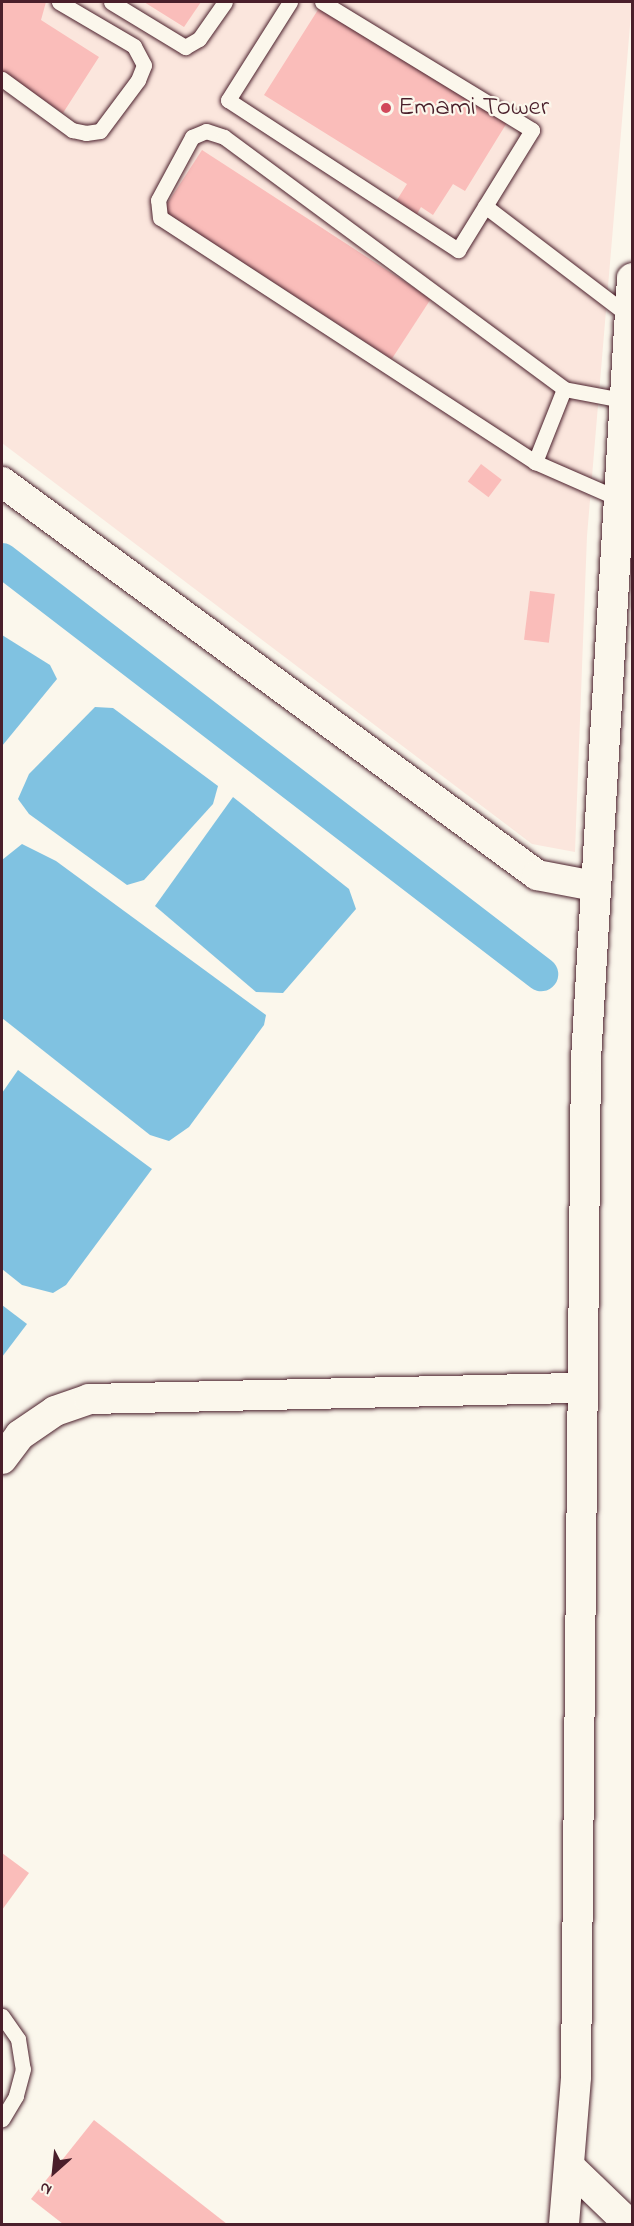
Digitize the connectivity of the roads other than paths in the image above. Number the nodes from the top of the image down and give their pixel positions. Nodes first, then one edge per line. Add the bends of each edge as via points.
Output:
1 (59, 2) edge
2 (111, 2) edge
3 (225, 2) edge
4 (290, 2) edge
5 (322, 2) edge
6 (2, 79) edge
7 (485, 206) junction
8 (633, 278) edge
9 (627, 314) junction
10 (564, 389) junction
11 (622, 400) junction
12 (535, 462) junction
13 (2, 482) edge
14 (617, 498) junction
15 (594, 886) junction
16 (582, 1388) junction
17 (2, 1459) edge
18 (2, 2016) edge
19 (2, 2119) edge
20 (569, 2166) junction
21 (564, 2224) edge
22 (629, 2224) edge

1 - 6 lane via 134,46 144,65 138,80 100,130 86,134 72,130
2 - 3 lane via 185,47 199,39
4 - 7 lane via 228,100 458,250
5 - 7 lane via 532,130
7 - 9 lane
8 - 9 street
9 - 11 street
10 - 11 lane
10 - 12 lane
10 - 12 lane via 224,137 206,131 192,137 158,200 160,218
11 - 14 street
12 - 14 lane
13 - 15 street via 537,875
14 - 15 street
15 - 16 street
16 - 17 street via 89,1399 55,1411 20,1435
16 - 20 street via 576,2077
18 - 19 lane via 18,2039 23,2069 16,2096
20 - 21 street
20 - 22 street

